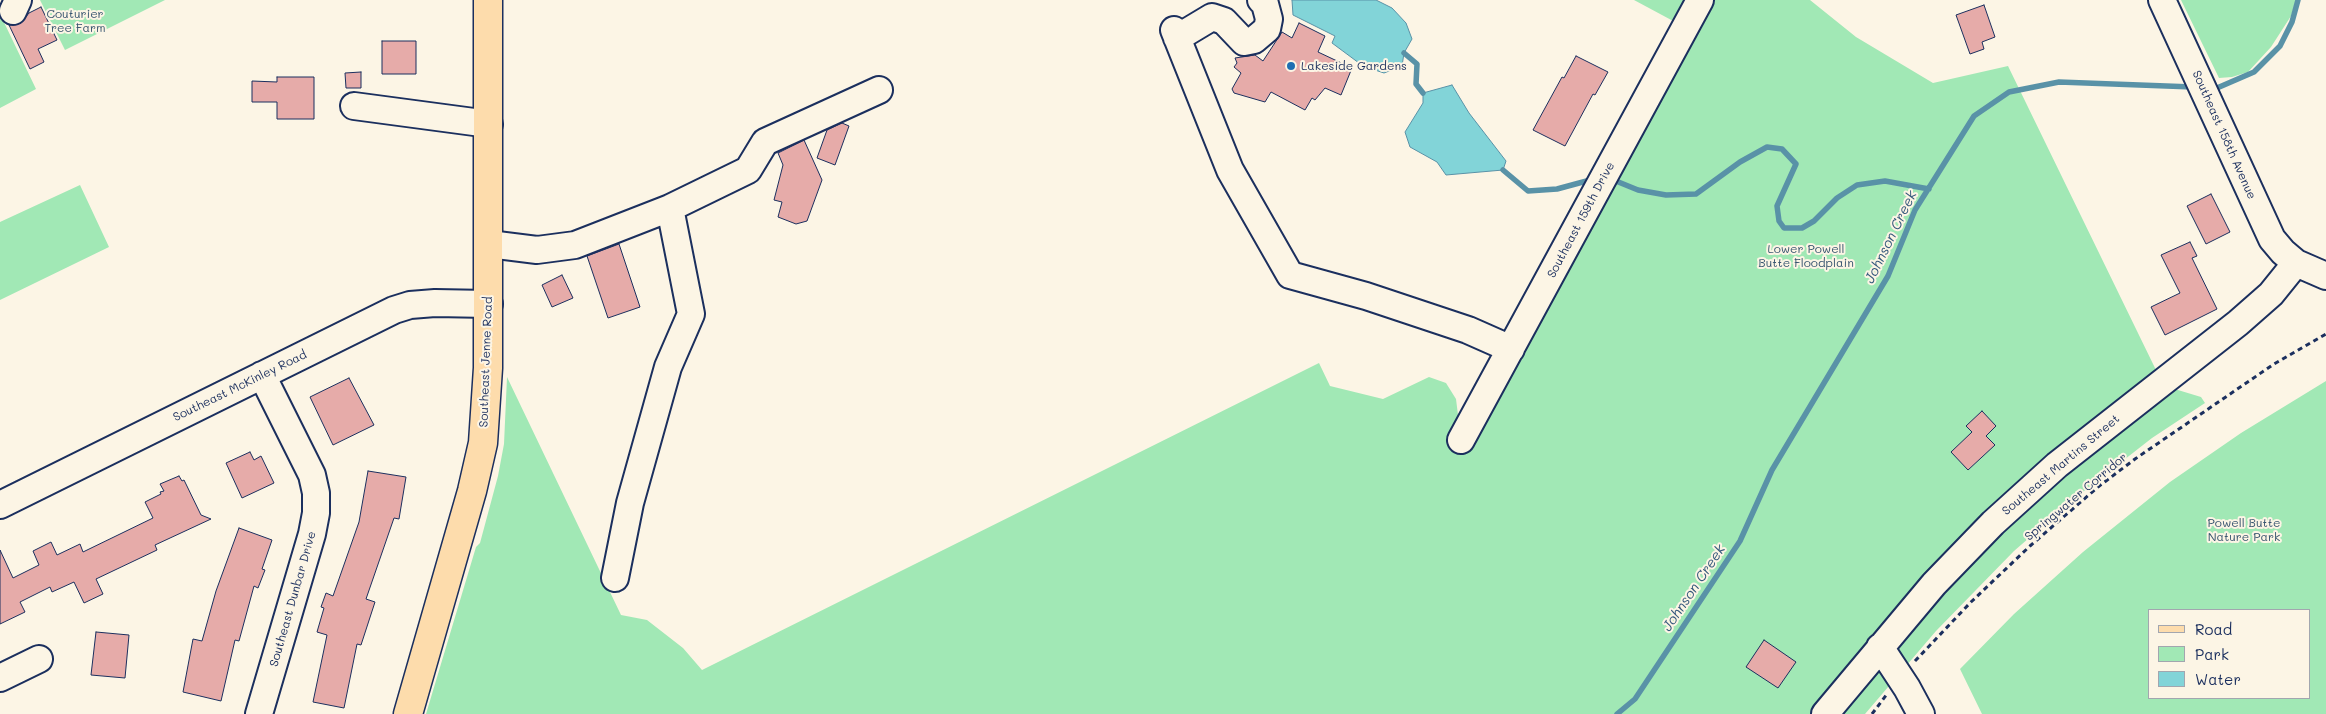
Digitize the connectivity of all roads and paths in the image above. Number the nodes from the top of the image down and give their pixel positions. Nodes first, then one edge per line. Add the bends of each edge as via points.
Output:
1 (488, 0) edge
2 (1261, 0) edge
3 (1700, 0) edge
4 (2162, 0) edge
5 (879, 90) dead end
6 (354, 106) dead end
7 (489, 124) junction
8 (670, 208) junction
9 (489, 244) junction
10 (2296, 263) junction
11 (2326, 276) edge
12 (489, 304) junction
13 (2326, 334) edge
14 (1511, 348) junction
15 (262, 375) junction
16 (1461, 440) dead end
17 (0, 505) edge
18 (615, 578) dead end
19 (1880, 647) junction
20 (39, 659) dead end
21 (1901, 677) junction
22 (0, 678) edge
23 (259, 714) edge
24 (408, 714) edge
25 (1825, 714) edge
26 (1872, 714) edge
27 (1920, 714) edge

1 - 7 main road, Southeast Jenne Road
2 - 14 street via 1269,19 1267,29 1254,40 1244,42 1224,21 1212,17 1175,34 1230,170 1290,275 1366,296
3 - 14 street, Southeast 159th Drive
4 - 10 street, Southeast 158th Avenue via 2272,239
5 - 8 street via 765,142 748,170
6 - 7 street
7 - 9 main road, Southeast Jenne Road
8 - 9 street via 575,245 537,250
8 - 18 street via 691,314 668,367 630,503
9 - 12 main road, Southeast Jenne Road
10 - 11 street
10 - 19 street, Southeast Martins Street via 2270,294 2238,323 2057,465 1993,523 1934,584
12 - 15 street, Southeast McKinley Road via 427,304 394,310
12 - 24 main road, Southeast Jenne Road via 483,443
13 - 21 path, Springwater Corridor via 2267,369 2098,487 1971,602
14 - 16 street, Southeast 159th Drive
15 - 17 street, Southeast McKinley Road
15 - 23 street, Southeast Dunbar Drive via 312,475 316,513
19 - 21 street
19 - 25 street, Southeast Martins Street
20 - 22 street
21 - 26 path, Springwater Corridor
21 - 27 street

